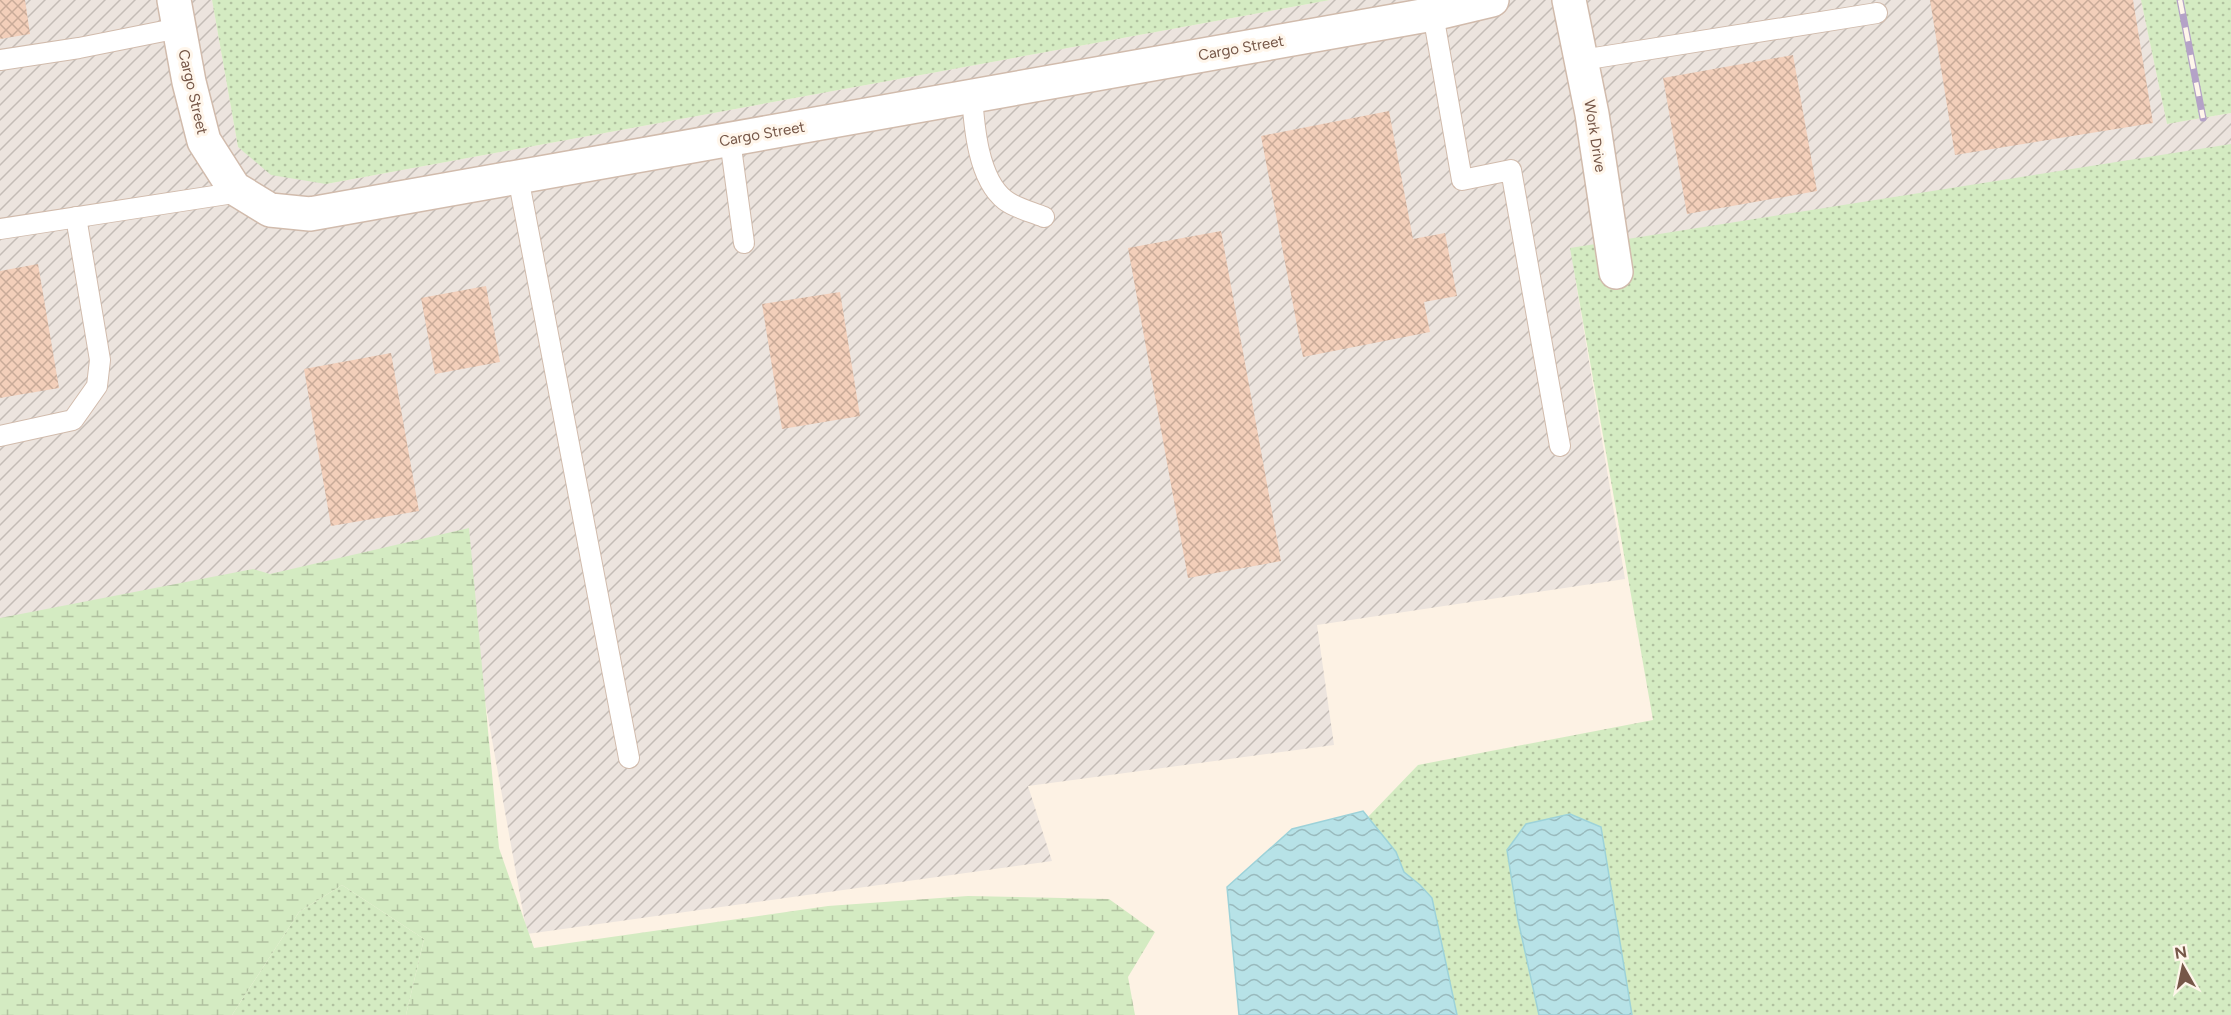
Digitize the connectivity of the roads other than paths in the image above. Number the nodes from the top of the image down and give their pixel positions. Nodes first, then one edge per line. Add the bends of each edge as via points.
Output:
1 (1492, 0) edge
2 (1569, 0) edge
3 (1877, 13) dead end
4 (176, 14) edge
5 (1433, 14) junction
6 (0, 60) edge
7 (1582, 60) junction
8 (972, 95) junction
9 (730, 140) junction
10 (518, 177) junction
11 (240, 192) junction
12 (76, 217) junction
13 (1044, 217) dead end
14 (0, 229) edge
15 (744, 243) dead end
16 (1616, 272) dead end
17 (0, 436) edge
18 (1560, 446) dead end
19 (629, 758) dead end

1 - 5 street, Cargo Street
2 - 7 street, Work Drive
3 - 7 lane
4 - 6 lane via 79,48
4 - 11 street, Cargo Street via 204,141
5 - 8 street, Cargo Street
5 - 18 lane via 1462,180 1511,170
7 - 16 street, Work Drive
8 - 9 street, Cargo Street
8 - 13 lane via 975,132 986,175 1005,200
9 - 10 street, Cargo Street
9 - 15 lane
10 - 11 street, Cargo Street via 310,214 270,210
10 - 19 lane
11 - 12 lane
12 - 14 lane
12 - 17 lane via 100,360 97,386 73,420

